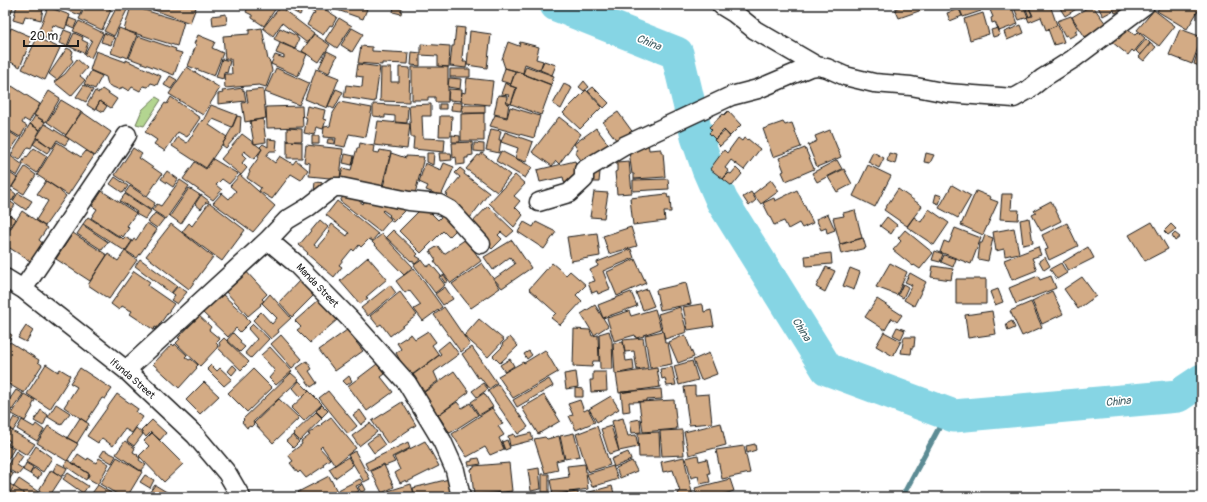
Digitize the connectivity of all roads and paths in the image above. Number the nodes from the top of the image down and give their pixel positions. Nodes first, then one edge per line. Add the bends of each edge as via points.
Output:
1 (721, 5) edge
2 (1145, 5) edge
3 (817, 66) junction
4 (127, 135) dead end
5 (539, 202) dead end
6 (268, 240) junction
7 (480, 244) dead end
8 (5, 278) edge
9 (23, 289) junction
10 (126, 370) junction
11 (240, 497) edge
12 (461, 497) edge

1 - 3 street via 755,30
2 - 3 street via 1073,59 1014,98 947,93 911,86 874,83
3 - 5 street via 758,89 731,96 624,146 584,170 584,179 569,193
4 - 9 street
6 - 7 street via 287,220 334,187 341,187 410,201 439,204 450,210
6 - 10 street
6 - 12 street, Manda Street via 294,262 349,318 407,383 442,441 455,470
8 - 9 street, Ifunda Street
9 - 10 street, Ifunda Street
10 - 11 street, Ifunda Street via 195,435 227,473

